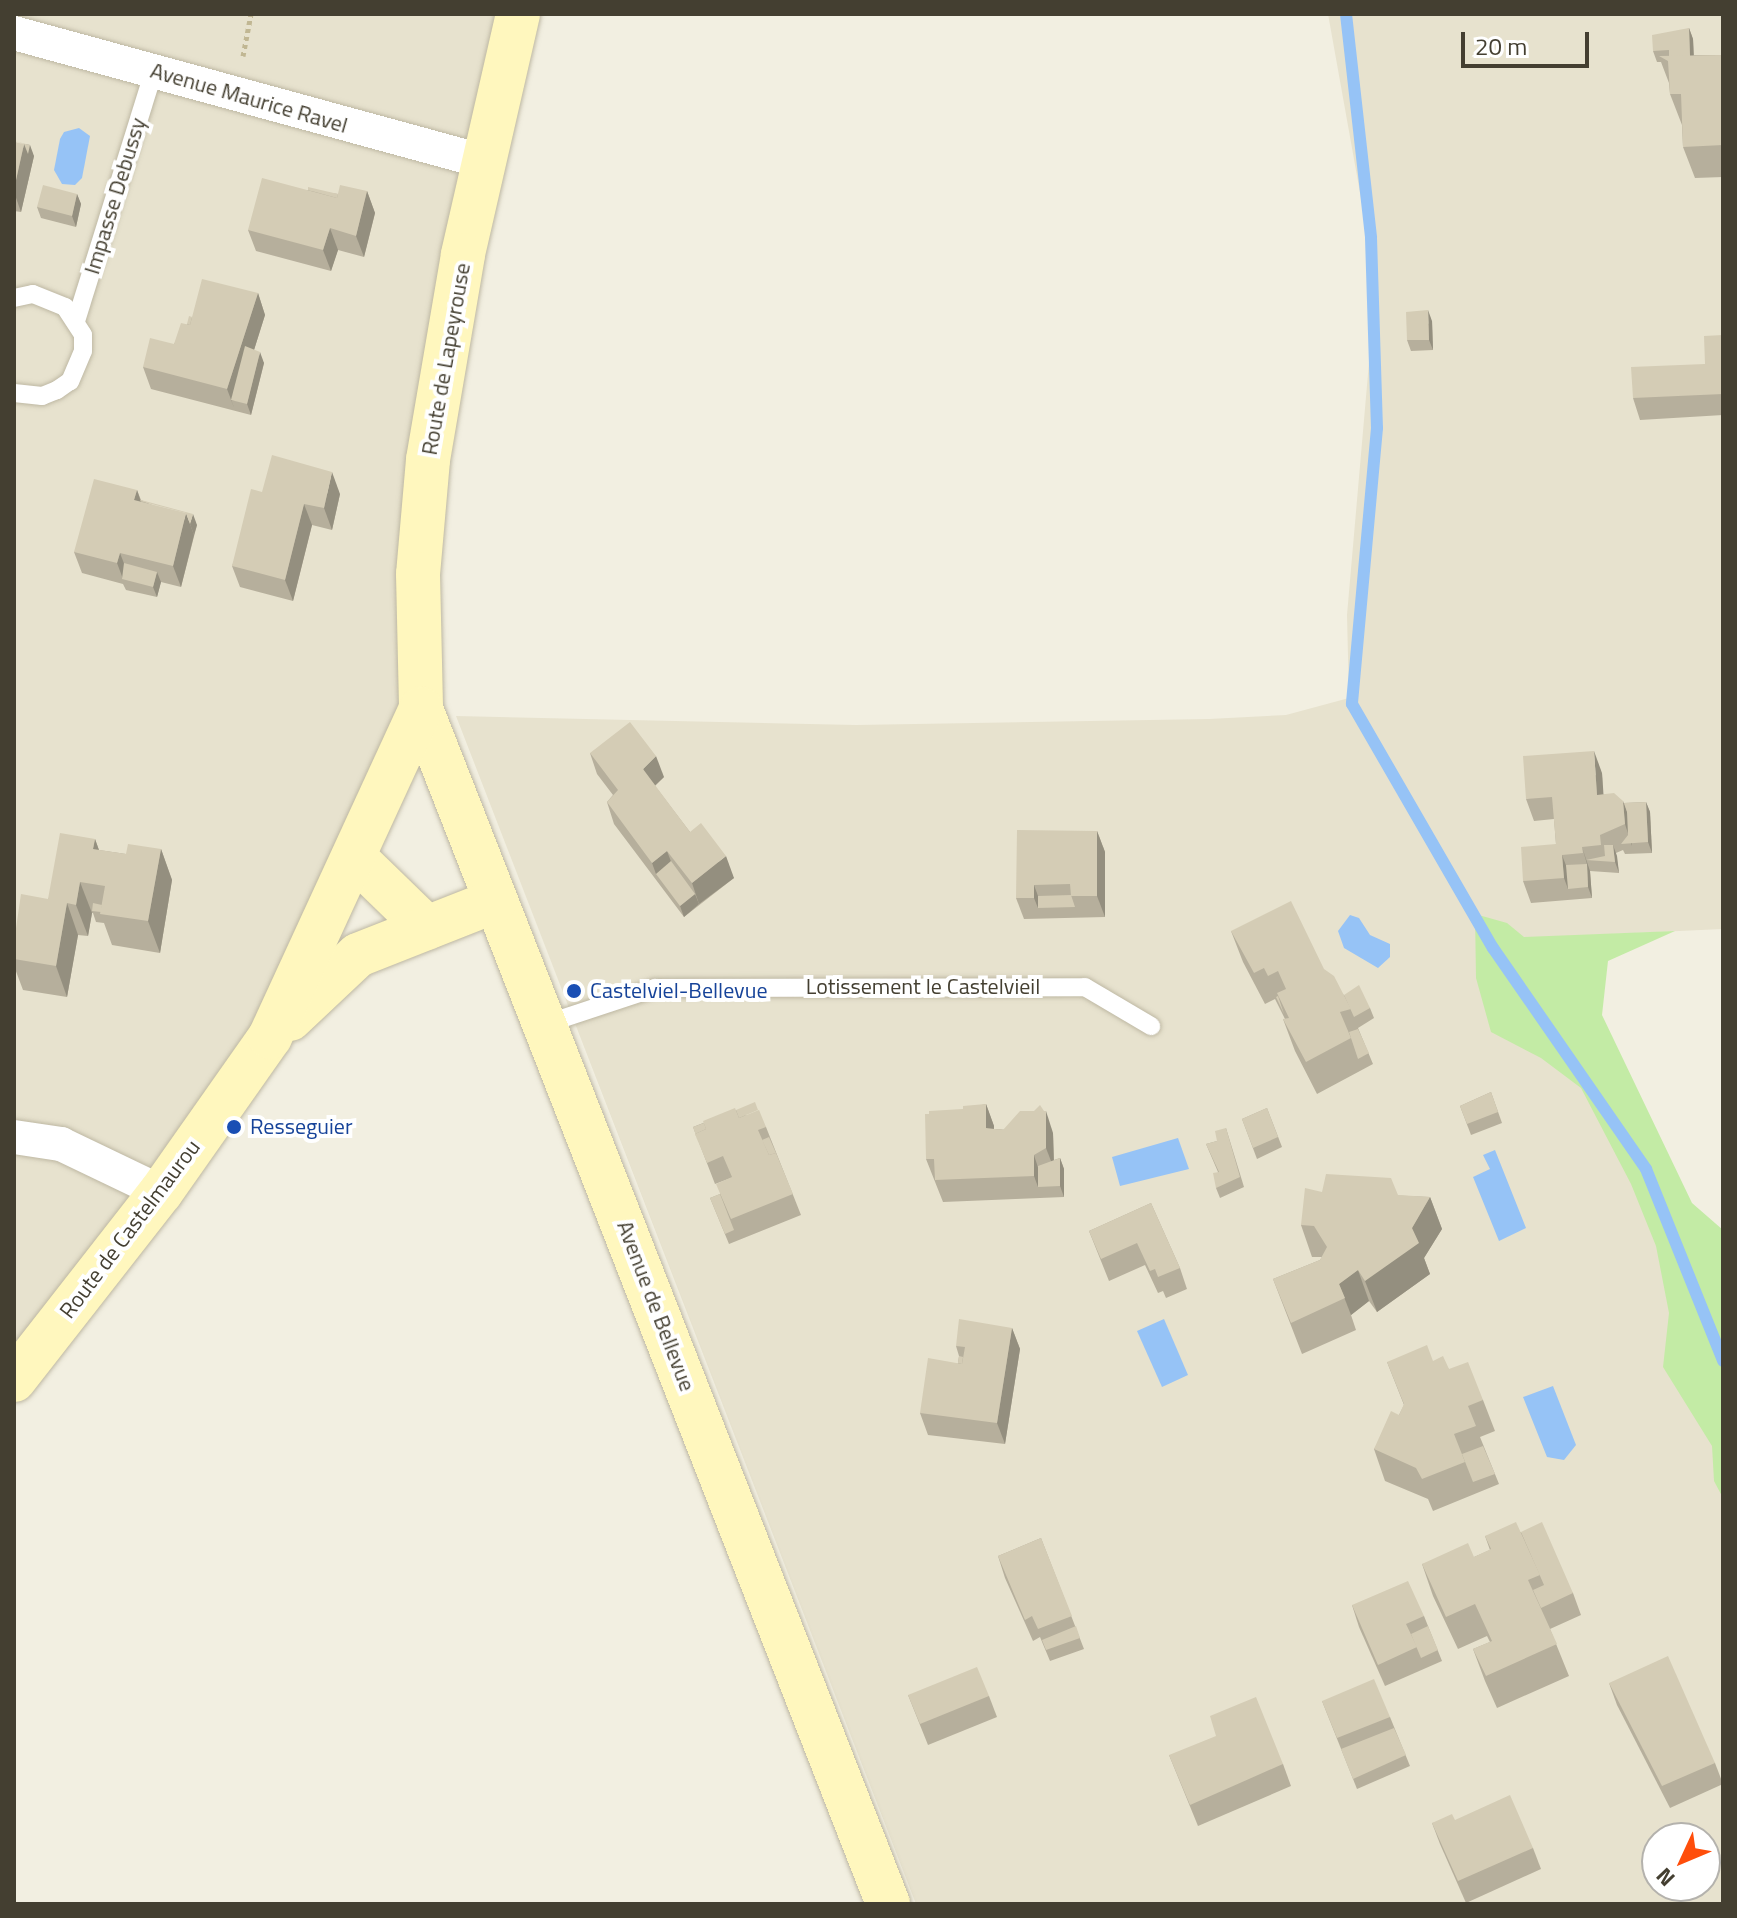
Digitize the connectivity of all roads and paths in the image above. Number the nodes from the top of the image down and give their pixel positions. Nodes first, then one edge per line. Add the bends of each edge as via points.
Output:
1 (518, 14) edge
2 (14, 33) edge
3 (154, 71) junction
4 (483, 161) junction
5 (14, 298) edge
6 (76, 321) junction
7 (14, 393) edge
8 (421, 709) junction
9 (355, 858) junction
10 (495, 901) junction
11 (427, 928) junction
12 (546, 1024) junction
13 (1151, 1026) dead end
14 (270, 1037) junction
15 (14, 1137) edge
16 (161, 1192) junction
17 (14, 1380) edge
18 (888, 1904) edge

1 - 4 street, Route de Lapeyrouse
2 - 3 street, Avenue Maurice Ravel
3 - 4 street, Avenue Maurice Ravel
3 - 6 lane, Impasse Debussy
4 - 8 street, Route de Lapeyrouse via 428,460 418,574
5 - 6 lane via 50,298
6 - 7 lane, Impasse Debussy via 83,351 70,381 42,396
8 - 9 street, Route de Castelmaurou
8 - 10 street, Avenue de Bellevue
9 - 11 street
9 - 14 street, Route de Castelmaurou
10 - 11 street, Route de Castelmaurou
10 - 12 street, Avenue de Bellevue
11 - 14 street, Route de Castelmaurou via 358,955
12 - 13 lane, Lotissement le Castelvieil via 655,988 1085,987
12 - 18 street, Avenue de Bellevue
14 - 16 street, Route de Castelmaurou
15 - 16 street via 61,1144
16 - 17 street, Route de Castelmaurou

